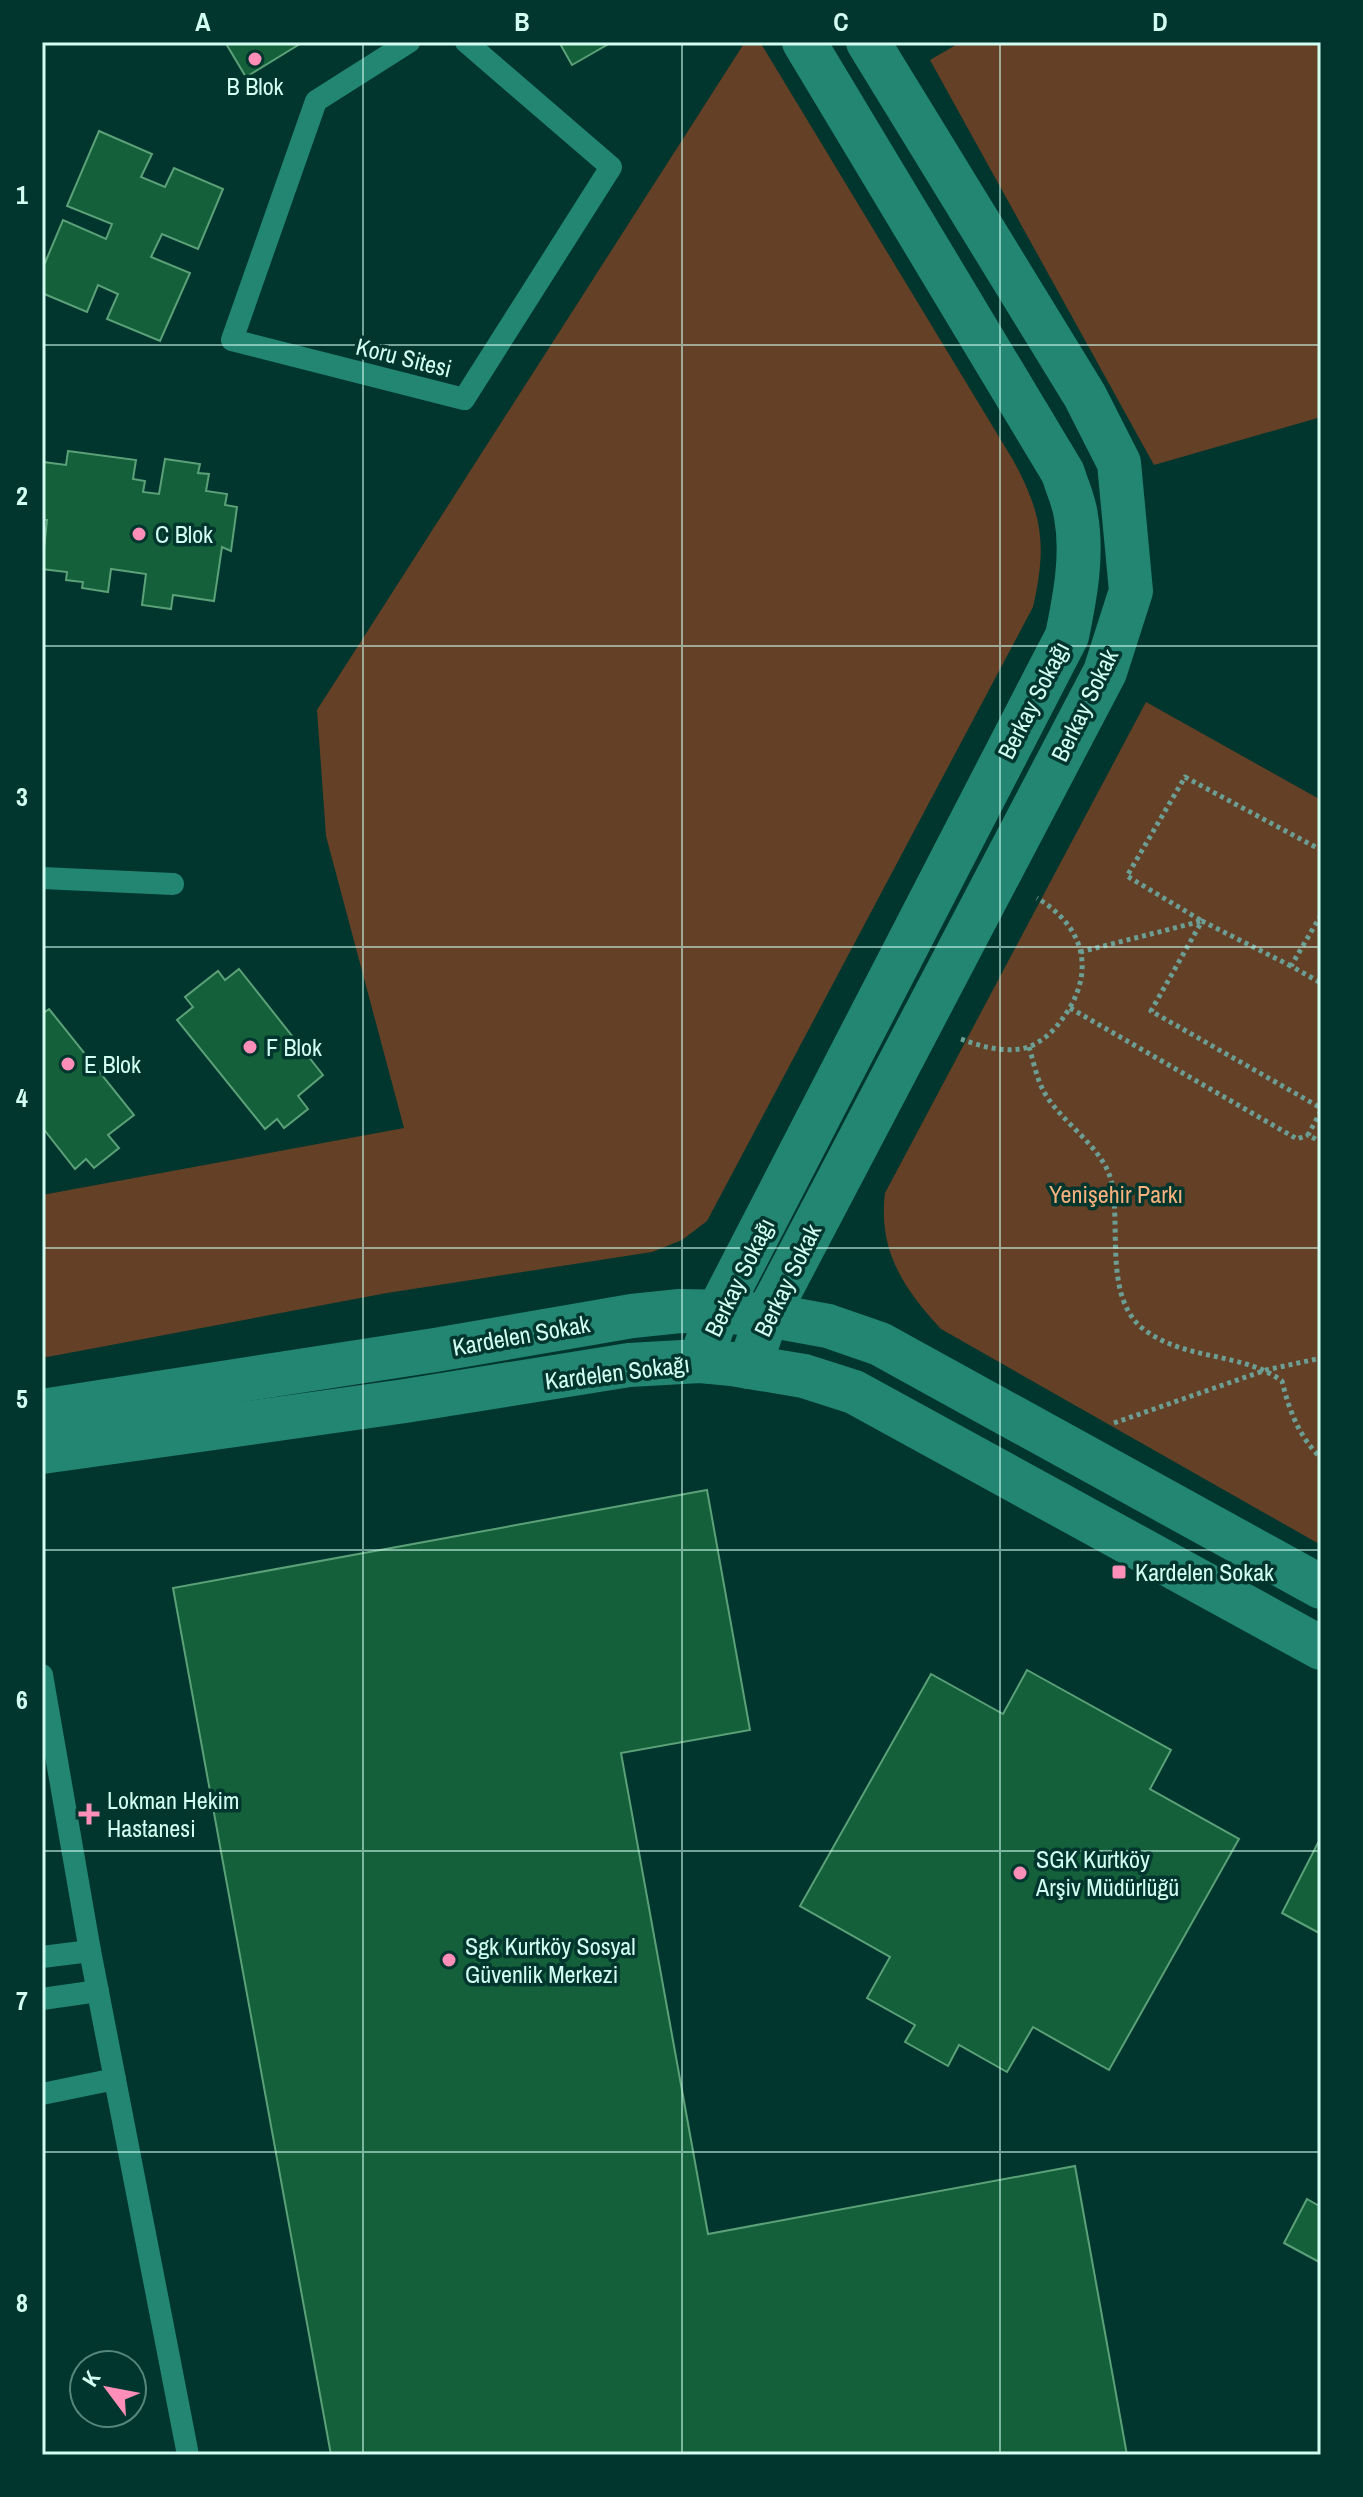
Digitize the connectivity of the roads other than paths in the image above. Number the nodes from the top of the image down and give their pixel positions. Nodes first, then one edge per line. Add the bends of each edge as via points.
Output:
1 (409, 42) edge
2 (466, 42) edge
3 (804, 42) edge
4 (868, 42) edge
5 (42, 878) edge
6 (173, 884) dead end
7 (718, 1312) junction
8 (767, 1316) junction
9 (700, 1361) junction
10 (749, 1367) junction
11 (42, 1411) edge
12 (42, 1452) edge
13 (1321, 1587) edge
14 (1321, 1648) edge
15 (42, 1675) edge
16 (90, 1951) junction
17 (42, 1957) edge
18 (98, 1991) junction
19 (42, 1999) edge
20 (115, 2079) junction
21 (42, 2094) edge
22 (188, 2455) edge

1 - 2 lane, Koru Sitesi via 316,101 232,340 464,399 611,167
3 - 7 street, Berkay Sokağı via 1063,473 1076,515 1076,593 1067,636
4 - 8 street, Berkay Sokak via 1085,396 1119,463 1131,591 1105,672
5 - 6 lane
7 - 8 street, Kardelen Sokak
7 - 9 street, Berkay Sokağı
7 - 11 street, Kardelen Sokak via 632,1316
8 - 10 street, Berkay Sokak
8 - 13 street, Kardelen Sokak via 828,1326 880,1344
9 - 10 street, Kardelen Sokağı
9 - 12 street, Kardelen Sokağı via 629,1365
10 - 14 street, Kardelen Sokağı via 854,1392
15 - 16 lane
16 - 17 lane
16 - 18 lane
18 - 19 lane
18 - 20 lane
20 - 21 lane
20 - 22 lane

